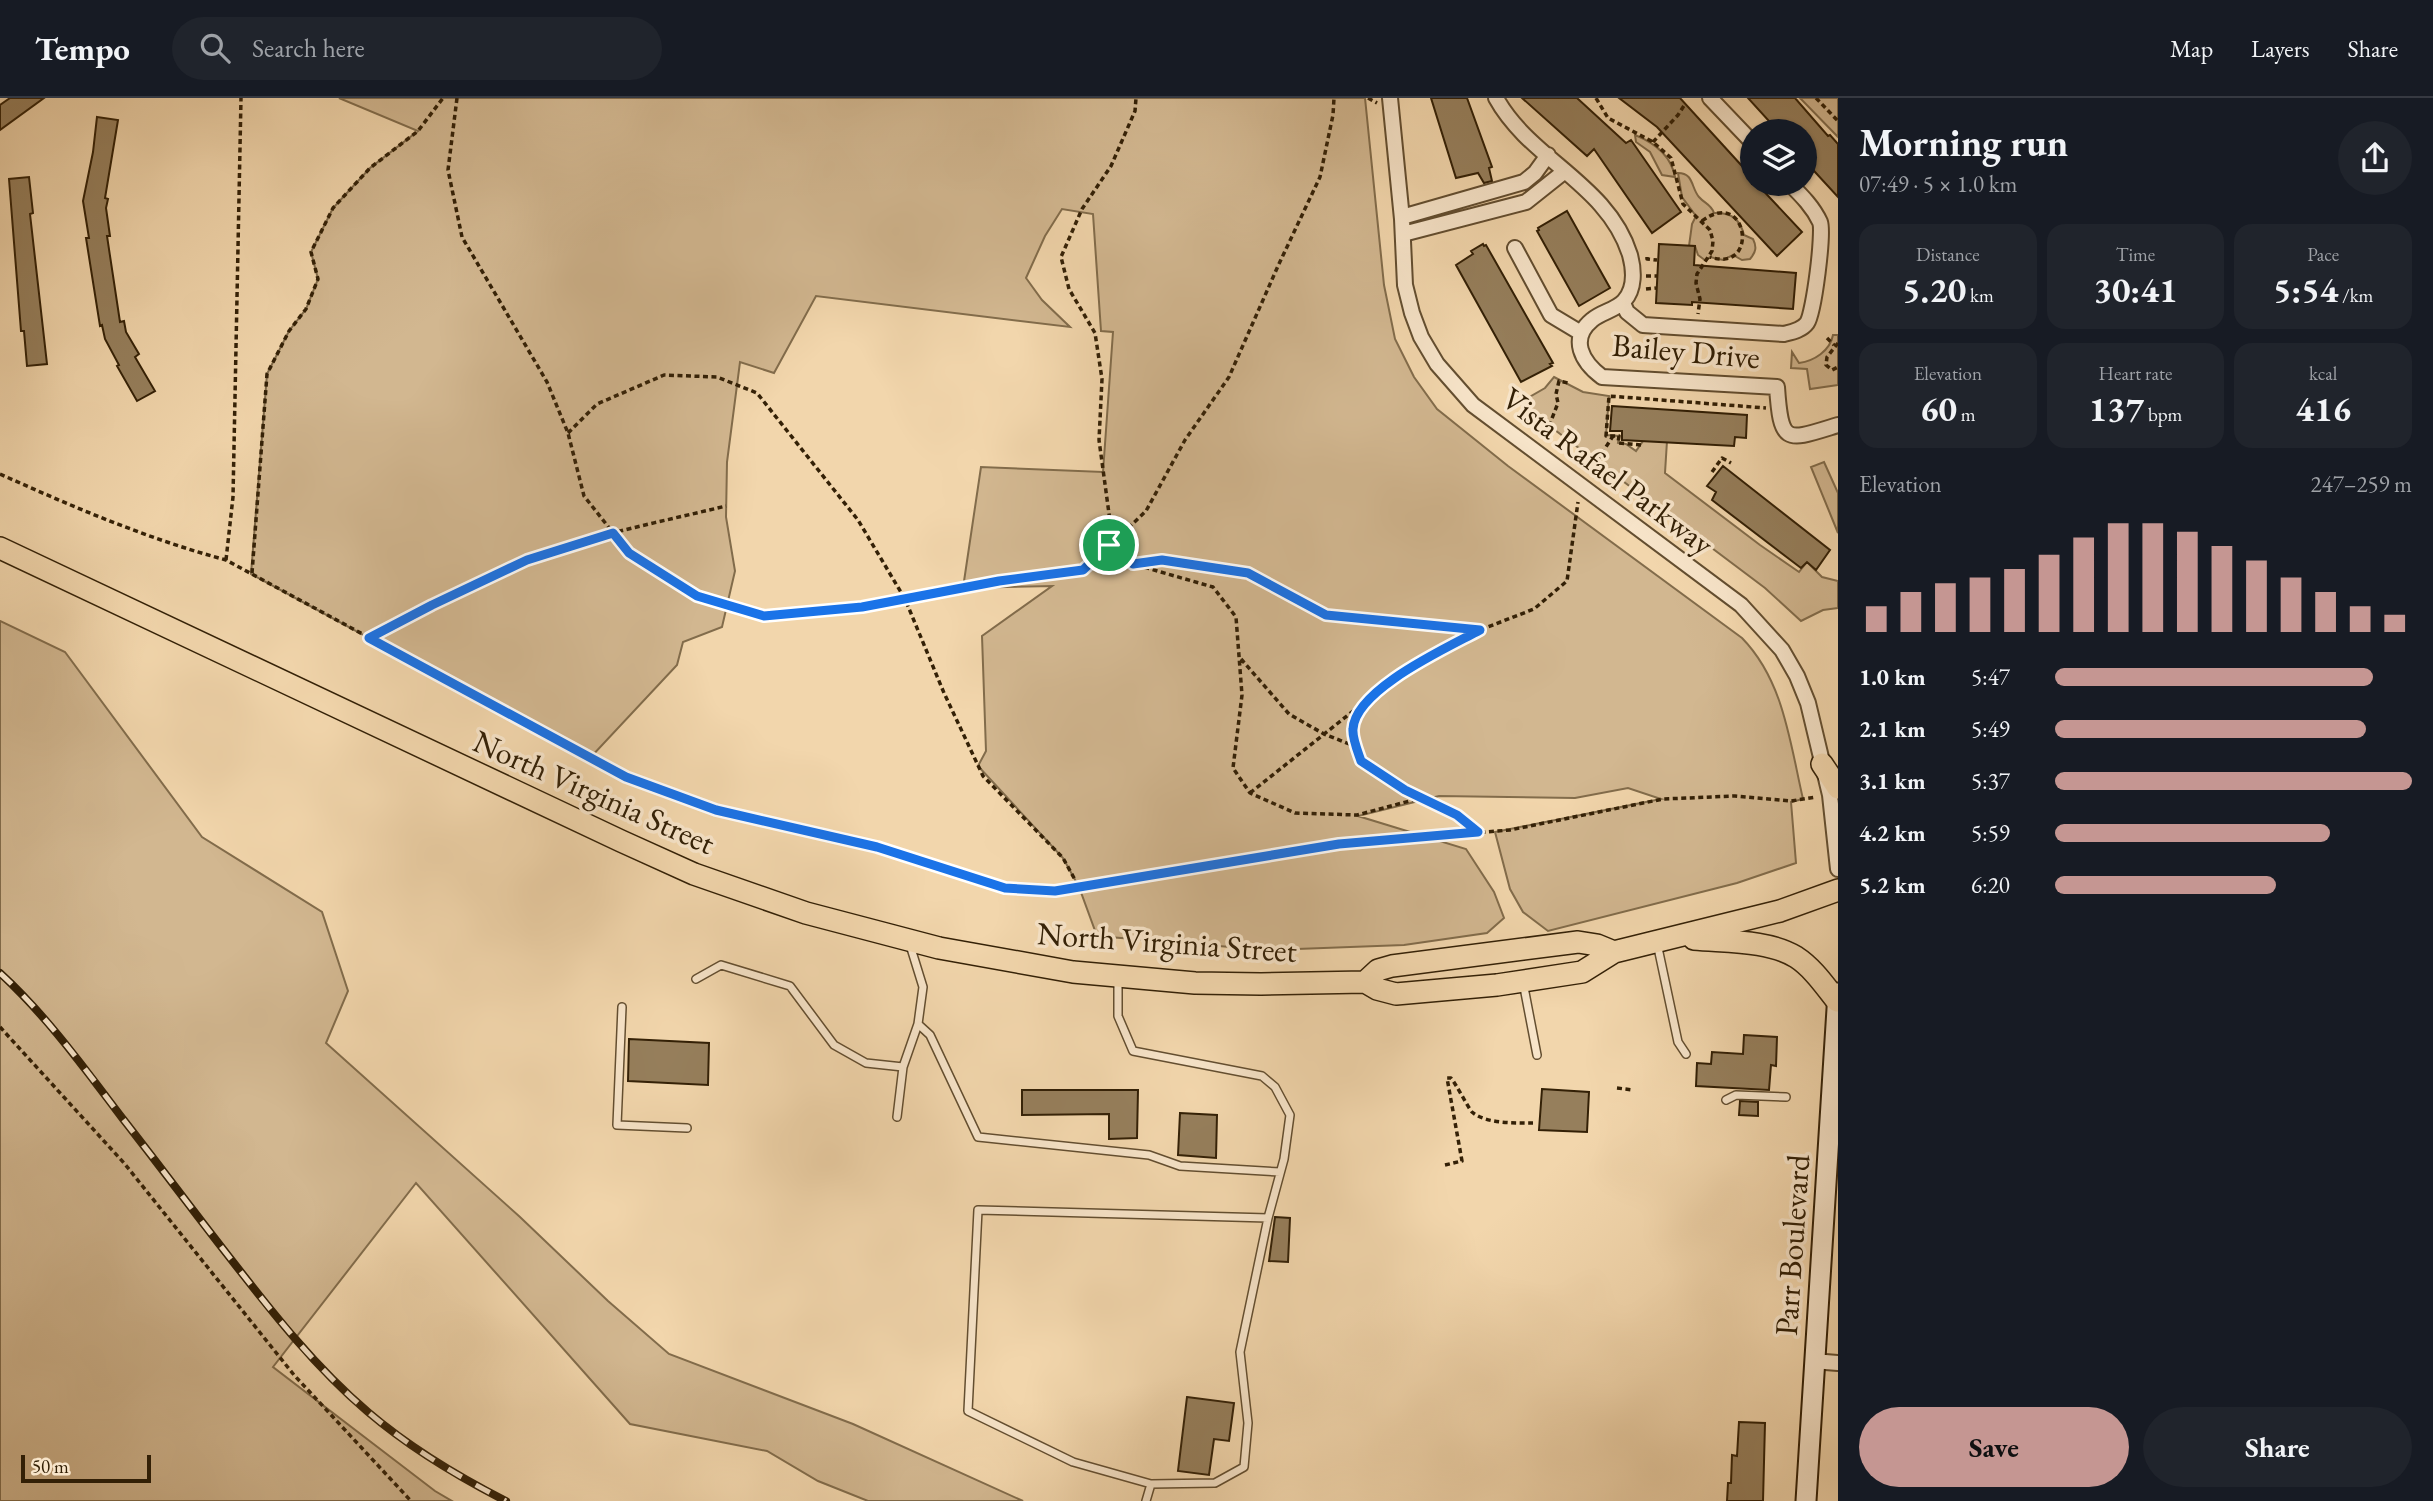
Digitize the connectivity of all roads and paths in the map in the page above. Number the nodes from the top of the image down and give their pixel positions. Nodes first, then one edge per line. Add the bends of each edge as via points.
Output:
1 (241, 98) edge
2 (443, 98) edge
3 (457, 98) edge
4 (1136, 98) edge
5 (1334, 98) edge
6 (1390, 98) edge
7 (1496, 98) edge
8 (1596, 98) edge
9 (1710, 98) edge
10 (1816, 98) edge
11 (1685, 104) dead end
12 (1838, 121) edge
13 (1740, 129) edge
14 (1653, 142) junction
15 (1548, 155) junction
16 (1565, 171) junction
17 (1802, 196) edge
18 (1402, 216) junction
19 (1702, 221) junction
20 (1403, 234) junction
21 (1712, 247) junction
22 (1719, 247) dead end
23 (1515, 248) dead end
24 (1647, 255) dead end
25 (1710, 257) junction
26 (1657, 260) dead end
27 (1657, 276) dead end
28 (1646, 278) dead end
29 (1656, 288) dead end
30 (1646, 291) dead end
31 (1623, 303) junction
32 (1698, 316) dead end
33 (1581, 333) junction
34 (1827, 338) dead end
35 (1836, 344) edge
36 (1838, 367) edge
37 (1569, 383) dead end
38 (1778, 408) junction
39 (1838, 425) edge
40 (1549, 426) dead end
41 (569, 433) junction
42 (1613, 436) junction
43 (1641, 444) dead end
44 (1597, 461) dead end
45 (1731, 463) dead end
46 (1712, 472) dead end
47 (0, 474) edge
48 (1579, 484) junction
49 (726, 506) dead end
50 (613, 533) junction
51 (1109, 545) junction
52 (0, 548) edge
53 (226, 560) junction
54 (1133, 564) junction
55 (1083, 570) junction
56 (251, 574) junction
57 (905, 599) junction
58 (1480, 630) junction
59 (369, 638) junction
60 (1239, 658) junction
61 (1364, 703) junction
62 (1324, 734) junction
63 (1357, 747) junction
64 (1822, 764) joint
65 (1834, 792) edge
66 (1250, 793) junction
67 (1421, 798) junction
68 (1478, 832) junction
69 (1838, 869) edge
70 (1079, 887) junction
71 (1838, 890) edge
72 (1678, 937) junction
73 (909, 941) junction
74 (1657, 943) junction
75 (1614, 952) junction
76 (1118, 977) junction
77 (696, 979) dead end
78 (1522, 981) junction
79 (1365, 982) junction
80 (1838, 993) edge
81 (1838, 1001) edge
82 (622, 1007) dead end
83 (918, 1024) junction
84 (0, 1027) edge
85 (1686, 1054) dead end
86 (1537, 1055) dead end
87 (903, 1067) junction
88 (1617, 1088) dead end
89 (1633, 1090) dead end
90 (1786, 1097) dead end
91 (1726, 1100) dead end
92 (897, 1117) dead end
93 (1533, 1124) dead end
94 (687, 1128) dead end
95 (1833, 1139) edge
96 (1445, 1165) dead end
97 (1280, 1172) junction
98 (1268, 1218) junction
99 (1813, 1362) junction
100 (1838, 1363) edge
101 (1152, 1484) junction
102 (411, 1501) edge
103 (1146, 1501) edge
104 (1806, 1501) edge

1 - 53 path via 233,497
2 - 56 path via 418,131 370,168 333,208 311,252 318,279 306,309 267,374
3 - 41 path via 448,170 462,237 547,382
4 - 51 path via 1135,111 1111,166 1082,209 1061,257 1069,289 1095,334 1102,379 1098,440
5 - 51 path via 1320,177 1229,377 1185,440 1146,511
6 - 18 street, Vista Rafael Parkway
7 - 15 street via 1506,115
8 - 14 path via 1608,118
9 - 13 street
10 - 12 path
11 - 14 path
14 - 19 path via 1671,158 1683,204
15 - 16 street
15 - 18 street via 1524,182
16 - 20 street via 1526,202
16 - 31 street via 1604,206 1629,254 1632,290
17 - 31 street via 1822,225 1813,309 1807,324 1797,331 1784,334 1643,325
18 - 20 street, Vista Rafael Parkway
19 - 21 path via 1710,230
19 - 25 path via 1714,213 1730,214 1744,234 1741,247 1731,257
20 - 48 street, Vista Rafael Parkway via 1405,285 1412,313 1437,364 1473,405
21 - 22 path
21 - 25 path
23 - 33 street via 1551,315
24 - 26 path via 1647,259
25 - 32 path via 1697,274
27 - 28 path
29 - 30 path via 1646,287
31 - 33 street via 1592,319
33 - 38 street, Bailey Drive via 1580,354 1602,377 1777,387
34 - 35 path
35 - 36 path via 1826,365 1832,370
37 - 40 path via 1559,381 1558,403
38 - 39 street, Bailey Drive via 1783,431 1790,437
38 - 42 path via 1609,396 1606,436
41 - 50 path via 584,496
41 - 57 path via 597,404 664,375 717,377 757,393 858,520
42 - 43 path via 1619,436 1618,443
42 - 44 path
45 - 46 path via 1722,458
47 - 53 path via 73,508
48 - 58 path via 1567,581 1534,609
48 - 64 street, Vista Rafael Parkway via 1759,622 1797,676
49 - 50 path
50 - 57 path via 629,553 697,596 764,616
50 - 59 path via 527,560
51 - 54 path
51 - 55 path
52 - 73 main road, North Virginia Street via 694,874 806,913
53 - 56 path
54 - 55 path
54 - 58 path via 1162,560 1248,573 1326,615
54 - 60 path via 1213,587 1237,617
55 - 57 path
56 - 59 path
57 - 70 path via 982,776 1063,859
58 - 61 path via 1401,674
59 - 70 path via 626,777 716,810 877,847 1005,888 1055,891
60 - 62 path via 1289,714
60 - 66 path via 1242,695 1233,768
61 - 62 path
61 - 63 path via 1353,728
62 - 63 path
62 - 66 path
63 - 67 path via 1361,761
64 - 65 main road
65 - 68 path via 1790,801 1735,796 1663,799 1510,830
65 - 69 street
66 - 67 path via 1295,813 1357,816
67 - 68 path via 1457,815
68 - 70 path via 1339,844
71 - 72 main road, North Virginia Street via 1780,911
72 - 74 main road, North Virginia Street
72 - 81 main road via 1782,951 1811,969
73 - 76 main road, North Virginia Street via 1010,962
73 - 83 lane via 923,987
74 - 75 main road, North Virginia Street
74 - 85 lane via 1678,1042
75 - 78 main road, North Virginia Street via 1582,972
75 - 79 main road, North Virginia Street via 1578,942 1392,965
76 - 79 main road, North Virginia Street via 1261,984
76 - 97 lane via 1118,1016 1133,1051 1262,1076 1275,1087 1290,1115
77 - 87 lane via 721,965 790,986 834,1045 866,1063
78 - 79 main road, North Virginia Street via 1396,994
78 - 86 lane
80 - 81 main road, Parr Boulevard
81 - 95 main road, Parr Boulevard
82 - 94 lane via 617,1125
83 - 87 lane
83 - 97 lane via 930,1035 978,1137 1149,1155 1180,1166
84 - 102 path via 124,1163 294,1375
87 - 92 lane
88 - 89 path
90 - 91 lane via 1736,1095
93 - 96 path via 1505,1122 1471,1111 1447,1078 1462,1161
95 - 99 main road, Parr Boulevard
97 - 98 lane
98 - 101 lane via 1240,1352 1248,1423 1244,1467 1215,1483
98 - 101 lane via 978,1209 968,1411 1073,1462
99 - 100 street
99 - 104 main road, Parr Boulevard
101 - 103 lane

